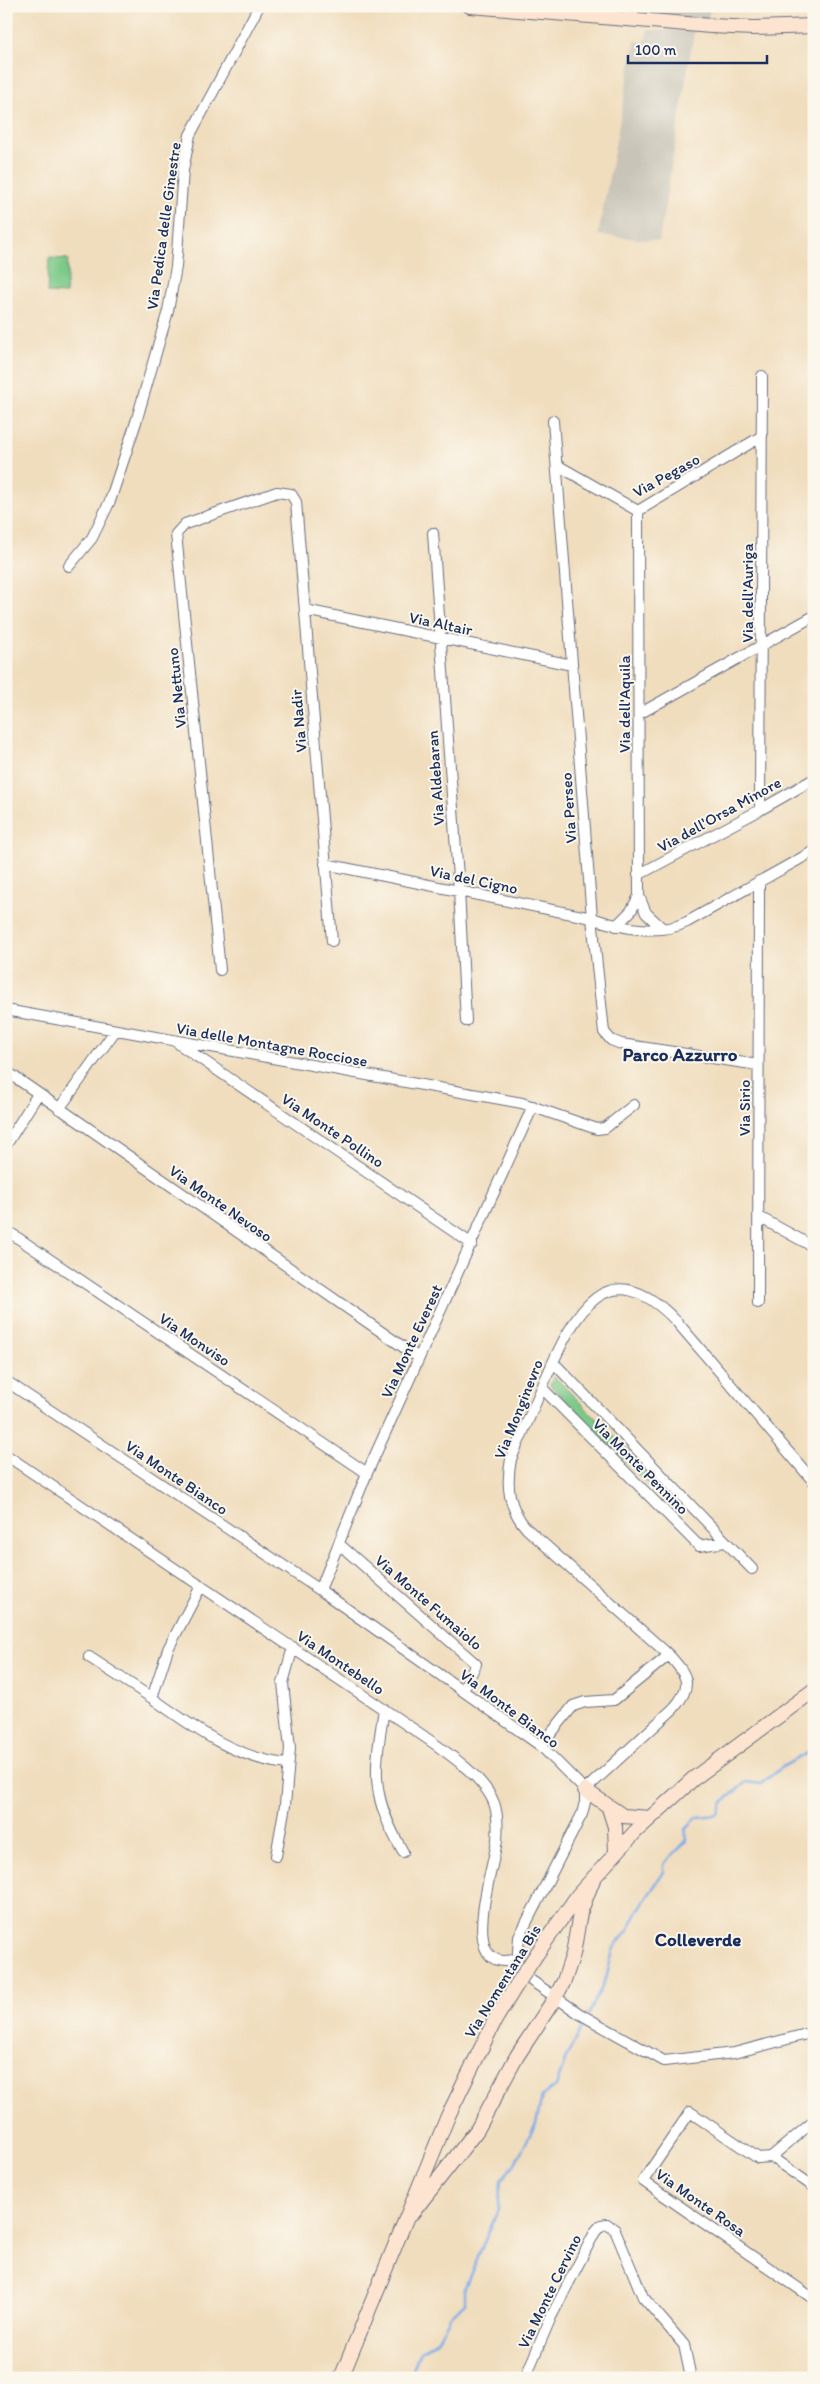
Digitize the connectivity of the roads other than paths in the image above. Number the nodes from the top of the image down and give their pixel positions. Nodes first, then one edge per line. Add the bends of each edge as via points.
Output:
1 (260, 6) edge
2 (470, 6) edge
3 (814, 26) edge
4 (762, 376) dead end
5 (553, 421) dead end
6 (762, 436) junction
7 (557, 465) junction
8 (294, 498) joint
9 (638, 511) junction
10 (433, 533) dead end
11 (69, 566) dead end
12 (304, 610) junction
13 (814, 616) edge
14 (440, 638) junction
15 (762, 644) junction
16 (572, 665) junction
17 (639, 714) junction
18 (814, 779) edge
19 (760, 810) junction
20 (814, 851) edge
21 (325, 864) junction
22 (638, 875) junction
23 (759, 882) junction
24 (459, 891) junction
25 (639, 896) junction
26 (592, 918) junction
27 (616, 926) junction
28 (662, 928) junction
29 (332, 941) dead end
30 (220, 970) dead end
31 (7, 1012) edge
32 (466, 1021) dead end
33 (115, 1031) junction
34 (176, 1042) junction
35 (758, 1065) junction
36 (6, 1071) edge
37 (38, 1094) junction
38 (634, 1105) dead end
39 (533, 1106) junction
40 (60, 1109) junction
41 (6, 1145) edge
42 (760, 1216) junction
43 (6, 1230) edge
44 (472, 1244) junction
45 (814, 1248) edge
46 (758, 1303) dead end
47 (419, 1358) junction
48 (553, 1362) junction
49 (6, 1381) edge
50 (542, 1388) junction
51 (6, 1454) edge
52 (368, 1473) junction
53 (814, 1482) edge
54 (725, 1542) junction
55 (339, 1544) junction
56 (752, 1569) dead end
57 (202, 1586) junction
58 (320, 1590) junction
59 (293, 1647) junction
60 (669, 1655) junction
61 (89, 1657) dead end
62 (814, 1690) edge
63 (463, 1691) junction
64 (152, 1698) junction
65 (384, 1709) junction
66 (541, 1746) junction
67 (288, 1764) junction
68 (585, 1790) junction
69 (609, 1808) junction
70 (650, 1818) junction
71 (404, 1852) dead end
72 (616, 1854) junction
73 (276, 1856) dead end
74 (594, 1878) junction
75 (517, 1959) junction
76 (555, 1998) junction
77 (814, 2032) edge
78 (814, 2121) edge
79 (771, 2157) junction
80 (814, 2187) edge
81 (401, 2227) junction
82 (814, 2299) edge
83 (341, 2378) edge
84 (525, 2378) edge
85 (691, 2378) edge

1 - 11 street, Via Pedica delle Ginestre via 190,135 183,170 175,277 165,320 130,442 107,507 92,538
2 - 3 main road via 711,26
4 - 6 street, Via dell'Auriga
5 - 7 street, Via Perseo
6 - 9 street, Via Pegaso
6 - 15 street, Via dell'Auriga
7 - 9 street, Via Pegaso
7 - 16 street, Via Perseo
8 - 12 street, Via Nadir
8 - 30 street, Via Nettuno via 287,492 272,494 185,524 176,534
9 - 17 street, Via dell'Aquila
10 - 14 street, Via Aldebaran
12 - 14 street, Via Altair
12 - 21 street, Via Nadir
13 - 15 street
14 - 16 street, Via Altair
14 - 24 street, Via Aldebaran
15 - 17 street
15 - 19 street, Via dell'Auriga
16 - 26 street, Via Perseo
17 - 22 street, Via dell'Aquila
18 - 19 street, Via dell'Orsa Minore
19 - 22 street, Via dell'Orsa Minore
20 - 23 street, Via del Cigno
21 - 24 street, Via del Cigno
21 - 29 street, Via Nadir
22 - 25 street, Via dell'Aquila
23 - 28 street, Via del Cigno via 682,925
23 - 35 street, Via Sirio
24 - 26 street, Via del Cigno
24 - 32 street, Via Aldebaran
25 - 27 street via 631,911
25 - 28 street via 646,913
26 - 27 street, Via del Cigno
26 - 35 street, Via Perseo via 602,1027 608,1038 621,1044
27 - 28 street, Via del Cigno
31 - 33 street, Via delle Montagne Rocciose
33 - 34 street, Via delle Montagne Rocciose
33 - 40 street
34 - 39 street, Via delle Montagne Rocciose
34 - 44 street, Via Monte Pollino
35 - 42 street, Via Sirio
36 - 37 street, Via Monte Nevoso
37 - 40 street, Via Monte Nevoso
37 - 41 street
38 - 39 street, Via delle Montagne Rocciose via 600,1130
39 - 44 street, Via Monte Everest
40 - 47 street, Via Monte Nevoso
42 - 45 street
42 - 46 street, Via Sirio
43 - 52 street, Via Monviso
44 - 47 street, Via Monte Everest
47 - 52 street, Via Monte Everest
48 - 50 street, Via Monginevro
48 - 53 street, Via Monginevro via 571,1325 590,1302 613,1291 642,1296 664,1309 677,1322
48 - 54 street, Via Monte Pennino
49 - 58 street, Via Monte Bianco
50 - 54 street, Via Monte Pennino via 699,1546
50 - 60 street, Via Monginevro via 512,1459 508,1488 514,1510 532,1533
51 - 57 street, Via Montebello
52 - 55 street, Via Monte Everest
54 - 56 street, Via Monte Pennino
55 - 58 street, Via Monte Everest
55 - 63 street, Via Monte Fumaiolo via 476,1664
57 - 59 street, Via Montebello
57 - 64 street via 168,1649
58 - 63 street, Via Monte Bianco
59 - 65 street, Via Montebello
59 - 67 street via 283,1683 290,1738
60 - 66 street via 614,1700 573,1706
60 - 68 street, Via Monginevro via 686,1678 685,1695
61 - 64 street
62 - 70 main road, Via Nomentana Bis via 693,1779
63 - 66 street, Via Monte Bianco
64 - 67 street via 225,1745 259,1759
65 - 71 street via 376,1759 376,1782 384,1814
65 - 75 street, Via Montebello via 453,1758 491,1797 497,1818 497,1840 482,1939 486,1951 497,1961 504,1963
66 - 68 street, Via Monte Bianco
67 - 73 street
68 - 69 main road
68 - 75 street via 582,1814 524,1923
69 - 70 main road via 623,1816
69 - 72 main road via 615,1827
70 - 72 main road, Via Nomentana Bis
72 - 74 main road, Via Nomentana Bis
74 - 76 main road via 580,1913 573,1954
74 - 81 main road, Via Nomentana Bis, bridge via 578,1895 536,1955 495,2020 448,2116
75 - 76 street via 517,1966 526,1977
76 - 77 street via 664,2062 734,2053
76 - 81 main road via 516,2056 477,2130
78 - 79 street
79 - 80 street
79 - 82 street, Via Monte Rosa via 758,2158 690,2112 643,2181
81 - 83 main road, Via Nomentana Bis
84 - 85 street, Via Monte Cervino via 550,2317 595,2232 607,2224 615,2230 643,2297 684,2345

